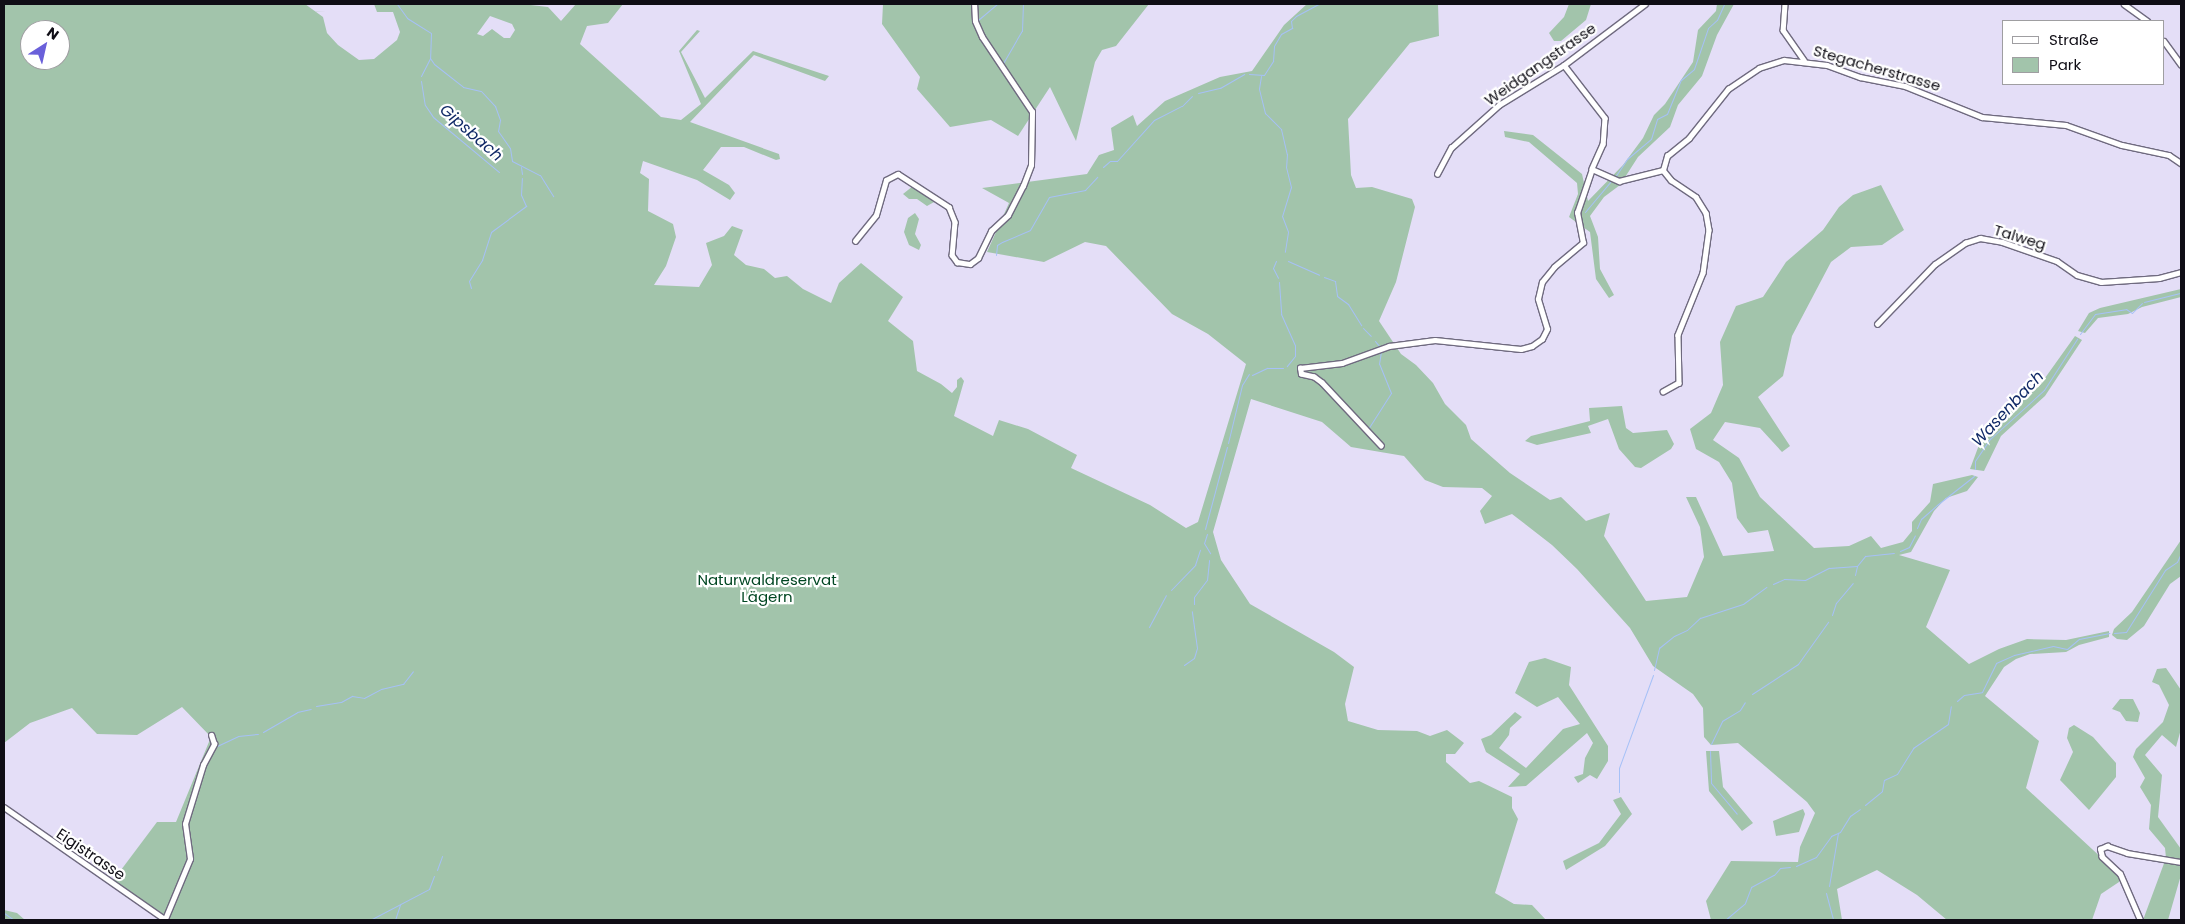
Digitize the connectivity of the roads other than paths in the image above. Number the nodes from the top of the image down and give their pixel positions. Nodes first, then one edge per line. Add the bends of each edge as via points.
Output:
1 (974, 4) edge
2 (1645, 4) edge
3 (1785, 4) edge
4 (2124, 4) edge
5 (2145, 20) edge
6 (2165, 42) edge
7 (1804, 60) junction
8 (2181, 64) edge
9 (1564, 65) junction
10 (2181, 163) edge
11 (1592, 169) junction
12 (1663, 170) junction
13 (1437, 174) dead end
14 (855, 241) dead end
15 (2181, 272) edge
16 (1877, 324) dead end
17 (1663, 392) dead end
18 (1381, 446) dead end
19 (211, 734) dead end
20 (4, 807) edge
21 (2181, 862) edge
22 (165, 920) edge
23 (2140, 920) edge

1 - 14 street via 975,21 982,38 1025,98 1033,118 1028,176 1008,215 991,231 974,262 962,264 952,255 955,222 948,204 898,174 885,181 876,215
2 - 9 street, Weidgangstrasse
3 - 7 street via 1783,30
4 - 5 street
6 - 8 street
7 - 10 street, Stegacherstrasse via 1905,86 1982,117 2066,125 2122,145 2169,155
7 - 12 street, Stegacherstrasse via 1769,64 1740,79 1728,89 1689,138 1669,154
9 - 11 street via 1605,118 1603,144
9 - 13 street, Weidgangstrasse via 1498,105 1451,148
11 - 12 street via 1619,181
11 - 18 street via 1576,212 1583,244 1554,267 1541,285 1538,300 1547,327 1537,344 1521,349 1435,340 1389,346 1342,363 1299,369 1301,374 1319,380
12 - 17 street via 1671,180 1696,197 1709,227 1703,273 1678,335 1679,383
15 - 16 street, Talweg via 2159,278 2100,282 2077,274 2058,261 1980,238 1966,243 1935,264
19 - 22 street via 214,744 202,765 185,824 190,859
20 - 22 street, Eigistrasse
21 - 23 street via 2131,854 2107,846 2100,849 2102,857 2120,874

